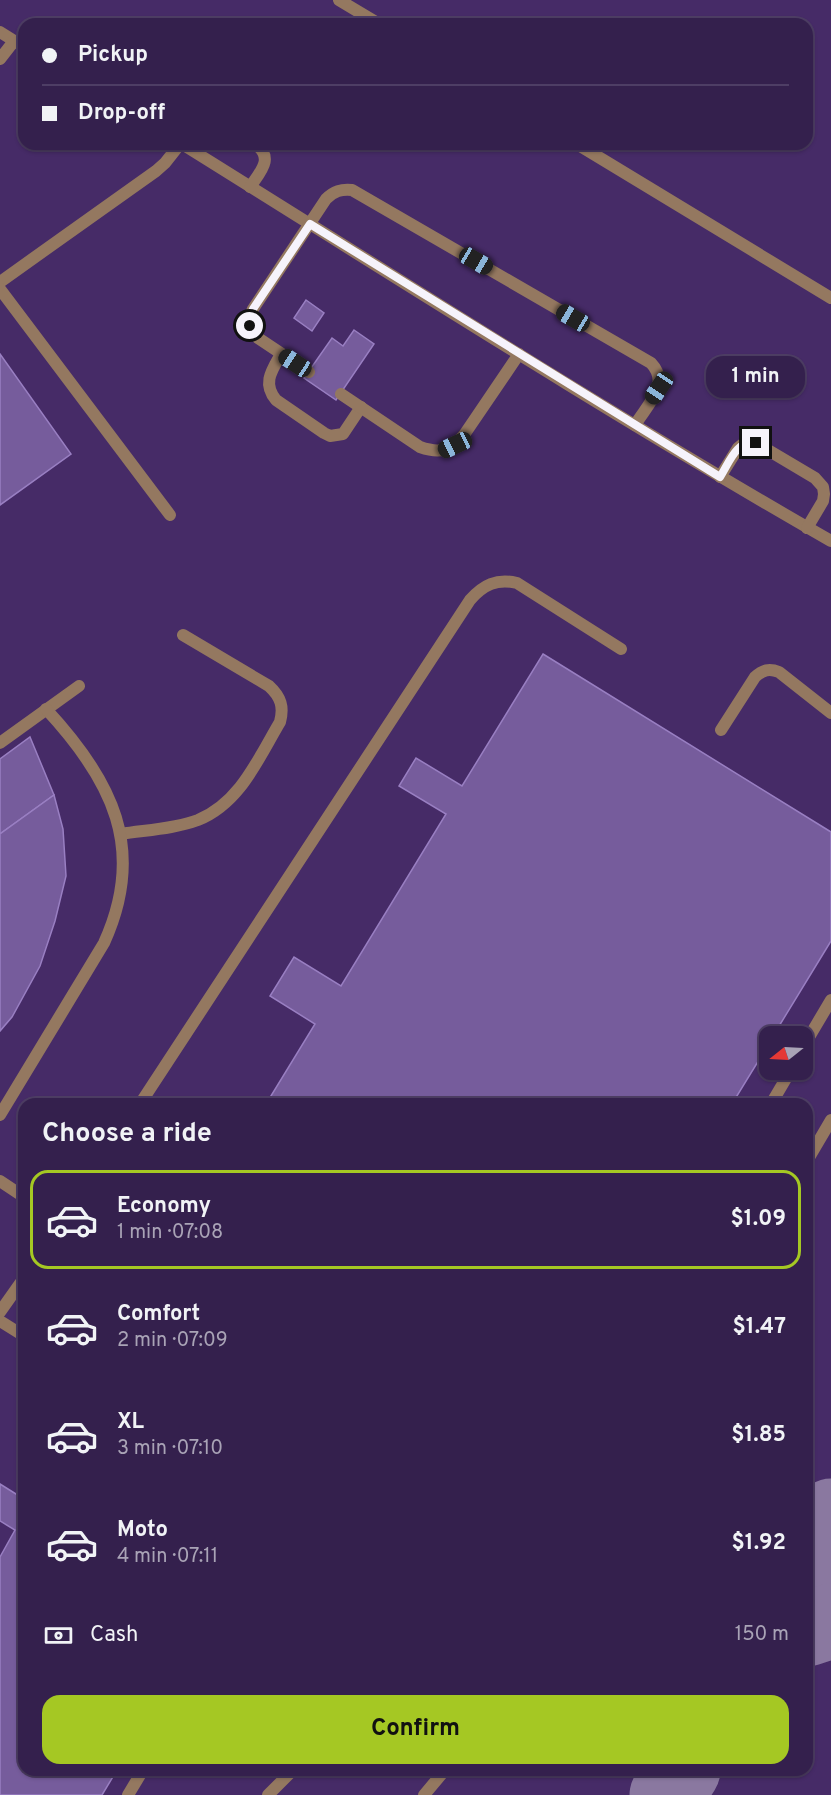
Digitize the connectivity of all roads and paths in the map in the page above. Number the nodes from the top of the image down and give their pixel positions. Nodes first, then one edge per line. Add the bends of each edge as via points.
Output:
1 (339, 0) edge
2 (368, 18) edge
3 (0, 32) edge
4 (18, 43) edge
5 (18, 45) edge
6 (0, 59) edge
7 (176, 150) edge
8 (191, 150) edge
9 (261, 150) edge
10 (587, 150) edge
11 (250, 187) junction
12 (310, 224) junction
13 (0, 282) edge
14 (0, 289) edge
15 (831, 298) edge
16 (281, 354) junction
17 (519, 354) junction
18 (309, 372) dead end
19 (340, 393) dead end
20 (361, 407) junction
21 (634, 425) junction
22 (720, 477) junction
23 (170, 516) dead end
24 (807, 528) junction
25 (831, 541) edge
26 (183, 635) dead end
27 (621, 649) dead end
28 (79, 686) dead end
29 (46, 709) junction
30 (831, 713) edge
31 (721, 730) dead end
32 (0, 743) edge
33 (121, 834) junction
34 (831, 999) edge
35 (813, 1030) edge
36 (785, 1080) edge
37 (144, 1098) edge
38 (775, 1098) edge
39 (0, 1115) edge
40 (831, 1120) edge
41 (813, 1151) edge
42 (0, 1181) edge
43 (18, 1193) edge
44 (18, 1286) edge
45 (0, 1312) edge
46 (0, 1321) edge
47 (18, 1332) edge
48 (139, 1776) edge
49 (287, 1776) edge
50 (440, 1776) edge
51 (128, 1795) edge
52 (268, 1795) edge
53 (424, 1795) edge

1 - 2 lane
3 - 4 lane
5 - 6 lane
7 - 13 lane via 156,171
8 - 11 lane
9 - 11 lane via 265,154 264,166
10 - 15 lane
11 - 12 lane
12 - 16 lane via 250,317 253,333
12 - 17 lane
12 - 21 lane via 331,194 352,190 651,363 660,375 659,388
14 - 23 lane
16 - 18 lane
16 - 20 lane via 269,375 271,394 324,433 343,434
17 - 20 lane via 464,435 444,450 420,447
17 - 21 lane
19 - 20 lane
21 - 22 lane
22 - 24 lane
22 - 24 lane via 743,444 761,446 815,478 823,487 823,501
24 - 25 lane
26 - 33 lane via 269,686 279,698 280,722 240,788 214,812 180,825
27 - 37 lane via 517,584 498,581 478,590
28 - 29 lane
29 - 32 lane
29 - 33 lane via 85,755 104,787
30 - 31 lane via 779,672 766,669 755,677
33 - 39 lane via 122,884 113,924
34 - 35 lane
36 - 38 lane
40 - 41 lane
42 - 43 lane
44 - 45 lane
46 - 47 lane
48 - 51 lane
49 - 52 lane
50 - 53 lane

